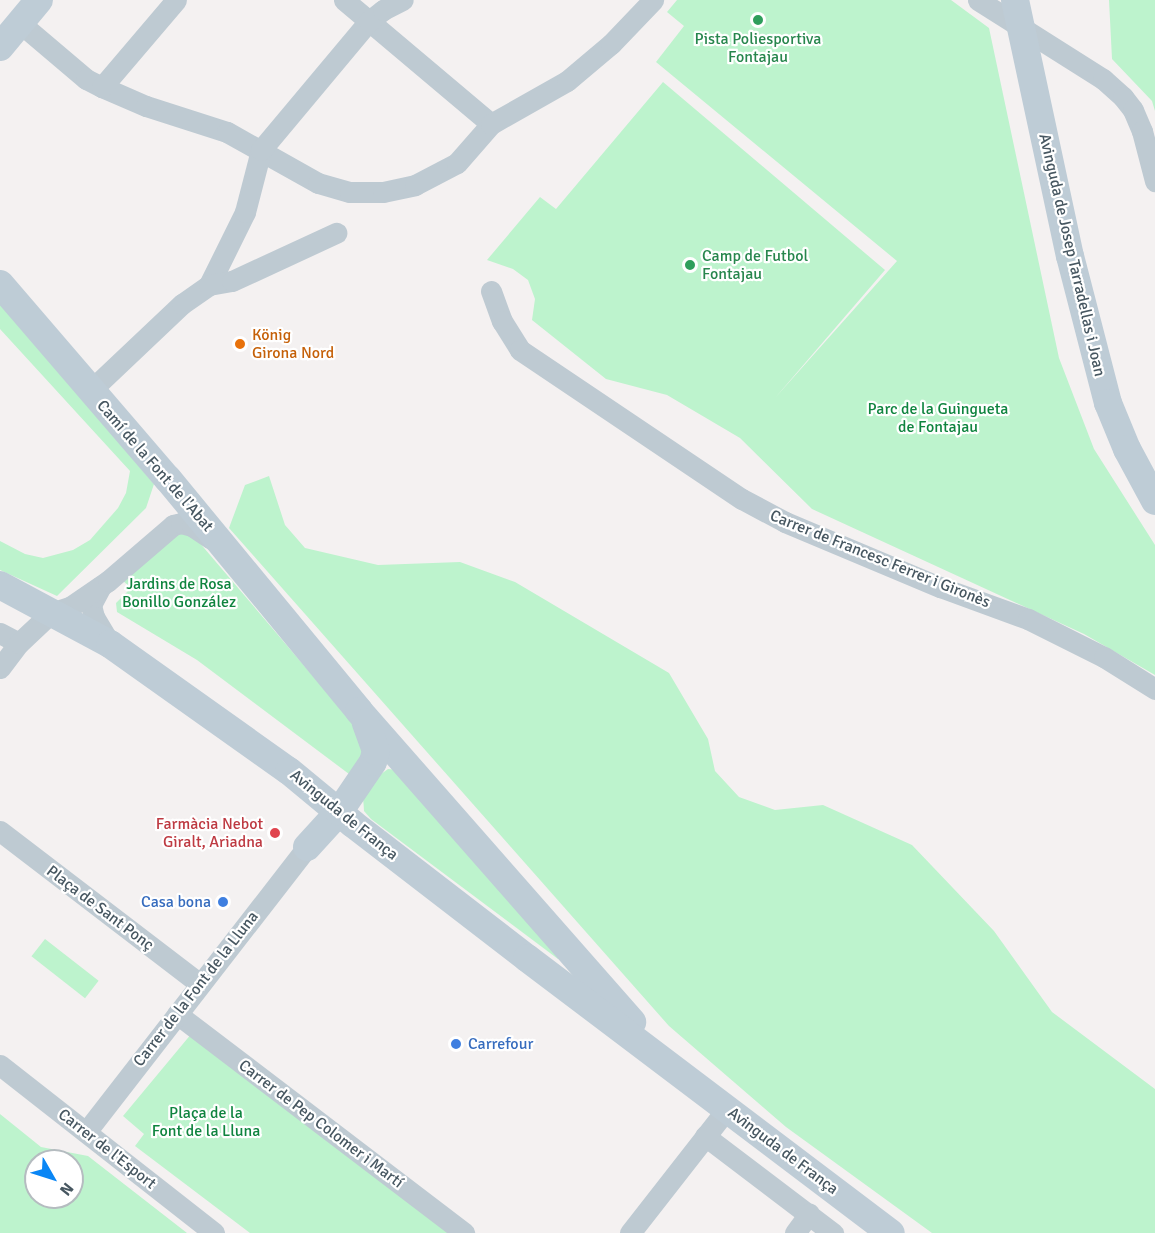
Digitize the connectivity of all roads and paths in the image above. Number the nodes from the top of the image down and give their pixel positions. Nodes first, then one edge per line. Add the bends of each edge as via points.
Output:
1 (39, 0) edge
2 (176, 0) edge
3 (344, 0) edge
4 (403, 0) edge
5 (653, 0) edge
6 (978, 0) edge
7 (1015, 0) edge
8 (369, 21) junction
9 (20, 23) junction
10 (1021, 28) junction
11 (0, 46) edge
12 (102, 87) junction
13 (491, 124) junction
14 (261, 150) junction
15 (1155, 181) edge
16 (336, 233) dead end
17 (0, 284) edge
18 (208, 285) junction
19 (491, 291) dead end
20 (90, 391) junction
21 (1155, 501) edge
22 (224, 547) junction
23 (0, 585) edge
24 (101, 586) junction
25 (51, 613) junction
26 (0, 633) edge
27 (19, 644) junction
28 (110, 644) junction
29 (0, 668) edge
30 (1155, 689) edge
31 (359, 711) junction
32 (290, 771) junction
33 (366, 774) junction
34 (339, 812) junction
35 (0, 831) edge
36 (307, 847) junction
37 (200, 984) junction
38 (177, 1014) junction
39 (0, 1065) edge
40 (674, 1069) junction
41 (727, 1109) junction
42 (86, 1132) junction
43 (705, 1136) junction
44 (809, 1214) junction
45 (214, 1233) edge
46 (464, 1233) edge
47 (630, 1233) edge
48 (795, 1233) edge
49 (833, 1233) edge
50 (891, 1233) edge

1 - 9 main road
2 - 12 street
3 - 8 street
4 - 8 street
5 - 13 street via 611,44 567,81
6 - 10 street
7 - 10 main road, Avinguda de Josep Tarradellas i Joan
8 - 13 street
8 - 14 street
9 - 11 main road
9 - 12 street via 86,79
10 - 15 street via 1103,79 1123,97 1142,130
10 - 21 main road, Avinguda de Josep Tarradellas i Joan via 1070,256 1108,403
12 - 14 street via 146,106 209,125
13 - 14 street via 468,153 443,172 415,185 383,192 350,192 318,183
14 - 18 street, Camí de la Font de l'Abat via 245,212
16 - 18 street, Camí de la Font de l'Abat via 232,281
17 - 20 main road
18 - 20 street, Camí de la Font de l'Abat via 182,304
19 - 30 street, Carrer de Francesc Ferrer i Gironès via 502,321 520,350 742,499 785,522 1028,619 1104,657
20 - 22 main road, Camí de la Font de l'Abat
22 - 24 street, Camí de la Font de l'Abat via 181,523 158,536
22 - 31 main road, Avinguda de França
23 - 25 main road, Avinguda de França
24 - 25 street, Camí de la Font de l'Abat via 70,607
24 - 28 street via 91,605
25 - 27 street
25 - 28 main road, Avinguda de França
26 - 27 street
27 - 29 street
28 - 32 main road, Avinguda de França
31 - 33 main road via 376,751
31 - 40 main road, Avinguda de França
32 - 33 main road via 321,782 341,783
32 - 34 main road, Avinguda de França
32 - 36 main road via 310,798
33 - 34 main road
34 - 36 main road
34 - 40 main road, Avinguda de França
35 - 37 street, Plaça de Sant Ponç
36 - 37 street, Carrer de la Font de la Lluna
37 - 38 street, Carrer de la Font de la Lluna
38 - 42 street, Carrer de la Font de la Lluna
38 - 46 street, Carrer de Pep Colomer i Martí
39 - 42 street, Carrer de l'Esport
40 - 41 main road, Avinguda de França
41 - 43 street
41 - 50 main road, Avinguda de França
42 - 45 street, Carrer de l'Esport
43 - 44 street
43 - 47 street
44 - 48 street
44 - 49 street

